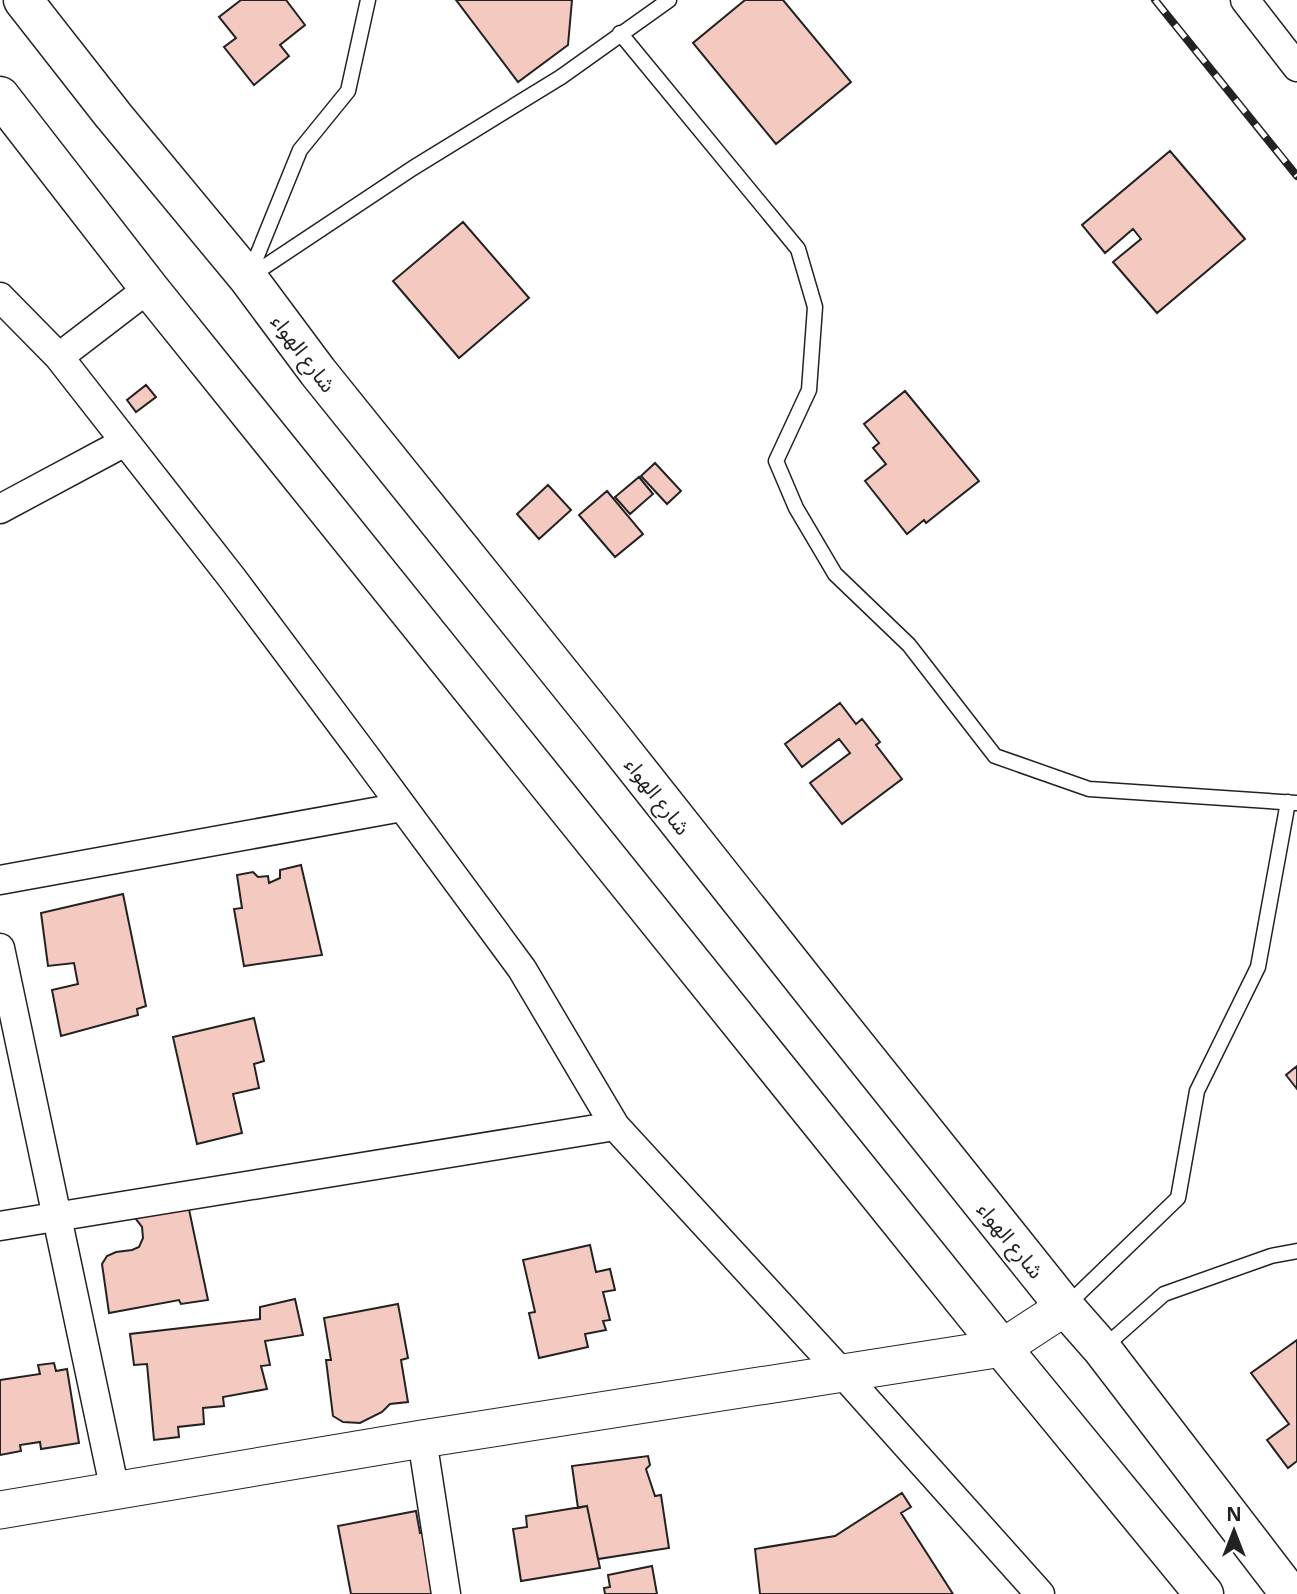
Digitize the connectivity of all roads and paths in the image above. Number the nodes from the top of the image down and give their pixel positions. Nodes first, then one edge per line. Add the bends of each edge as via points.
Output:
1 (23, 0) edge
2 (368, 0) edge
3 (669, 0) edge
4 (1245, 0) edge
5 (621, 33) junction
6 (1297, 67) edge
7 (0, 96) edge
8 (248, 278) junction
9 (149, 288) junction
10 (0, 297) edge
11 (59, 358) junction
12 (125, 442) junction
13 (0, 509) edge
14 (1293, 803) edge
15 (402, 807) junction
16 (0, 880) edge
17 (0, 948) edge
18 (615, 1126) junction
19 (56, 1217) junction
20 (0, 1226) edge
21 (1297, 1251) edge
22 (1065, 1307) junction
23 (1002, 1348) junction
24 (1102, 1349) junction
25 (843, 1374) junction
26 (422, 1439) junction
27 (115, 1491) junction
28 (0, 1510) edge
29 (446, 1594) edge
30 (1040, 1594) edge
31 (1204, 1594) edge
32 (1290, 1594) edge

1 - 8 main road, شارع الهواء
2 - 8 lane via 348,91 300,150
3 - 5 lane
4 - 6 street
5 - 8 lane via 561,77 412,167
5 - 14 lane via 799,250 815,307 809,390 776,461 796,508 835,574 909,645 995,755 1089,789
7 - 9 main road
8 - 22 main road, شارع الهواء via 318,372
9 - 11 street
9 - 23 main road
10 - 11 street
11 - 12 street
12 - 13 street
12 - 15 street via 241,589
14 - 22 lane via 1258,967 1197,1091 1178,1198
15 - 16 street
15 - 18 street via 522,969
17 - 19 street
18 - 19 street
18 - 25 street
19 - 20 street
19 - 27 street
21 - 24 lane via 1270,1256 1164,1294
22 - 23 street
22 - 24 main road, شارع الهواء
23 - 25 street
23 - 31 main road
24 - 32 main road, شارع الهواء
25 - 26 street
25 - 30 street
26 - 27 street
26 - 29 street
27 - 28 street

